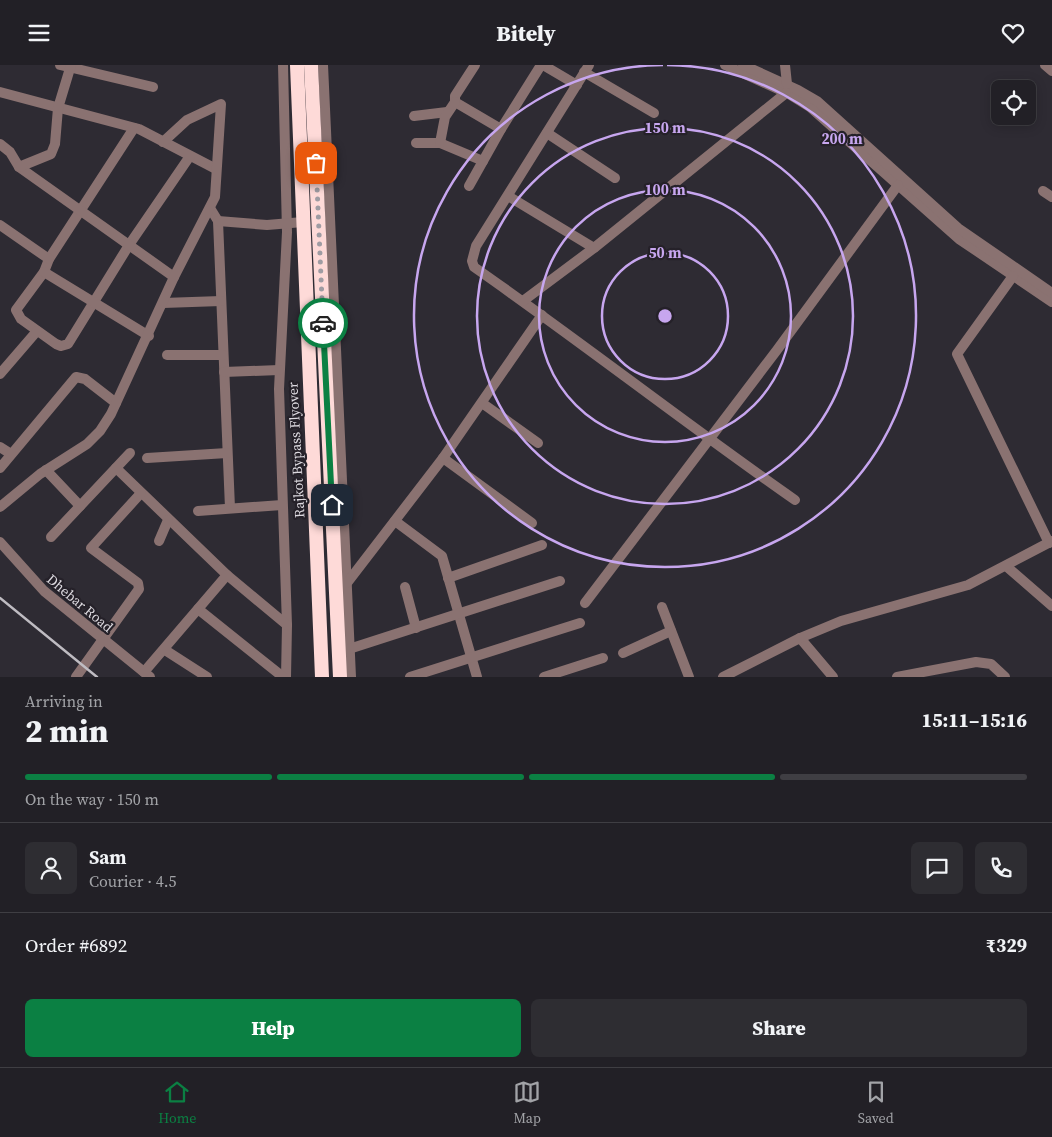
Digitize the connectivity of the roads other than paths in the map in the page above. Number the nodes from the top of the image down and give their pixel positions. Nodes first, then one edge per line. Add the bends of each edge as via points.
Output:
1 (283, 65) edge
2 (297, 65) edge
3 (311, 65) edge
4 (323, 65) edge
5 (475, 65) edge
6 (542, 65) edge
7 (725, 65) edge
8 (743, 65) edge
9 (786, 65) edge
10 (1045, 65) edge
11 (67, 66) edge
12 (586, 69) edge
13 (1052, 71) edge
14 (577, 85) junction
15 (154, 87) dead end
16 (786, 88) junction
17 (0, 93) edge
18 (455, 102) junction
19 (58, 108) junction
20 (447, 113) junction
21 (654, 113) dead end
22 (414, 116) dead end
23 (134, 128) junction
24 (501, 129) junction
25 (546, 133) junction
26 (163, 142) junction
27 (416, 143) dead end
28 (440, 143) junction
29 (0, 144) edge
30 (190, 156) junction
31 (328, 160) junction
32 (483, 161) junction
33 (19, 167) junction
34 (216, 169) junction
35 (615, 178) dead end
36 (316, 182) junction
37 (898, 185) junction
38 (469, 186) dead end
39 (508, 196) junction
40 (210, 208) junction
41 (81, 211) junction
42 (325, 213) junction
43 (218, 221) junction
44 (304, 221) junction
45 (286, 224) junction
46 (0, 225) edge
47 (129, 245) junction
48 (594, 248) junction
49 (49, 259) junction
50 (44, 273) junction
51 (1013, 275) junction
52 (174, 277) junction
53 (1052, 298) edge
54 (221, 301) junction
55 (523, 301) junction
56 (94, 303) junction
57 (163, 303) junction
58 (542, 315) junction
59 (37, 331) junction
60 (149, 336) junction
61 (167, 355) dead end
62 (223, 355) junction
63 (279, 371) junction
64 (224, 372) junction
65 (0, 374) edge
66 (116, 403) junction
67 (482, 403) junction
68 (709, 440) junction
69 (538, 443) dead end
70 (0, 447) edge
71 (130, 453) dead end
72 (227, 453) junction
73 (11, 454) junction
74 (147, 458) dead end
75 (443, 458) junction
76 (0, 468) edge
77 (116, 468) junction
78 (46, 470) junction
79 (141, 493) junction
80 (795, 500) dead end
81 (282, 505) junction
82 (80, 506) junction
83 (0, 507) edge
84 (230, 508) junction
85 (198, 511) dead end
86 (168, 520) junction
87 (395, 521) junction
88 (532, 523) dead end
89 (51, 537) dead end
90 (159, 541) dead end
91 (0, 542) edge
92 (1051, 542) edge
93 (542, 545) dead end
94 (1006, 565) junction
95 (227, 575) junction
96 (448, 578) junction
97 (560, 581) dead end
98 (347, 583) junction
99 (405, 587) dead end
100 (585, 603) dead end
101 (1052, 606) edge
102 (662, 607) dead end
103 (198, 609) junction
104 (460, 614) junction
105 (580, 623) dead end
106 (287, 625) junction
107 (416, 628) junction
108 (671, 631) junction
109 (800, 639) junction
110 (104, 641) junction
111 (349, 649) junction
112 (164, 650) junction
113 (622, 653) dead end
114 (472, 656) junction
115 (603, 658) dead end
116 (928, 674) edge
117 (147, 675) edge
118 (76, 677) edge
119 (207, 677) edge
120 (284, 677) edge
121 (322, 677) edge
122 (340, 677) edge
123 (351, 677) edge
124 (410, 677) edge
125 (477, 677) edge
126 (544, 677) edge
127 (689, 677) edge
128 (723, 677) edge
129 (833, 677) edge
130 (897, 677) edge
131 (1005, 677) edge

1 - 45 street
2 - 44 highway, Rajkot Bypass Flyover
3 - 36 highway
4 - 31 street
5 - 18 street
6 - 14 street
6 - 24 street
7 - 16 street
8 - 16 street
9 - 16 street
10 - 13 street
11 - 15 street
11 - 19 street
12 - 14 street
12 - 21 street
14 - 25 street
16 - 37 street
16 - 48 street
16 - 53 street via 824,107 958,228
17 - 19 street
18 - 20 street
18 - 24 street
19 - 23 street
19 - 33 street via 51,154
20 - 22 street
20 - 28 street
23 - 26 street
23 - 41 street
24 - 32 street
25 - 35 street
25 - 39 street
26 - 30 street
26 - 34 street via 187,120 221,104
27 - 28 street
28 - 32 street
29 - 33 street via 10,152
30 - 34 street
30 - 47 street
31 - 36 highway
31 - 42 street
32 - 38 street
33 - 41 street
34 - 40 street via 215,197
36 - 42 highway
37 - 51 street via 959,239
37 - 68 street
39 - 48 street
39 - 55 street via 474,250 472,261 474,267
40 - 43 street
40 - 52 street
41 - 47 street
41 - 49 street
42 - 98 street
42 - 122 highway via 321,287
43 - 45 street
43 - 54 street
44 - 45 street
44 - 121 highway, Rajkot Bypass Flyover
45 - 63 street
46 - 49 street
47 - 52 street
47 - 56 street
48 - 55 street
49 - 50 street
50 - 56 street
50 - 59 street via 16,310 21,319
51 - 53 street
51 - 92 street via 957,354
52 - 57 street
54 - 57 street
54 - 62 street
55 - 58 street
56 - 59 street via 68,344 56,344
56 - 60 street
57 - 60 street
58 - 67 street
58 - 68 street
59 - 65 street
60 - 66 street
61 - 62 street
62 - 64 street
63 - 64 street
63 - 81 street
64 - 72 street
66 - 73 street via 84,379 76,377
66 - 78 street via 93,439
67 - 69 street
67 - 75 street
68 - 80 street
68 - 100 street
70 - 73 street
71 - 77 street
72 - 74 street
72 - 84 street
73 - 76 street
75 - 87 street
75 - 88 street
77 - 79 street
77 - 82 street
78 - 82 street
78 - 83 street
79 - 86 street
79 - 110 street via 91,547 140,586
81 - 84 street
81 - 106 street
82 - 89 street
84 - 85 street
86 - 90 street
86 - 95 street
87 - 96 street via 440,553
87 - 98 street
91 - 110 street, Dhebar Road via 40,587
92 - 94 street
93 - 96 street
94 - 101 street
94 - 109 street via 953,591 857,616
95 - 103 street
95 - 106 street
96 - 104 street
97 - 104 street
98 - 111 street
99 - 107 street
102 - 108 street
103 - 112 street
103 - 120 street
104 - 107 street
104 - 114 street
105 - 114 street
106 - 120 street
107 - 111 street
108 - 113 street
108 - 127 street
109 - 128 street
109 - 129 street
110 - 117 street, Dhebar Road
110 - 118 street
111 - 123 street
112 - 117 street
112 - 119 street
114 - 124 street
114 - 125 street
115 - 126 street
116 - 130 street
116 - 131 street via 985,662

